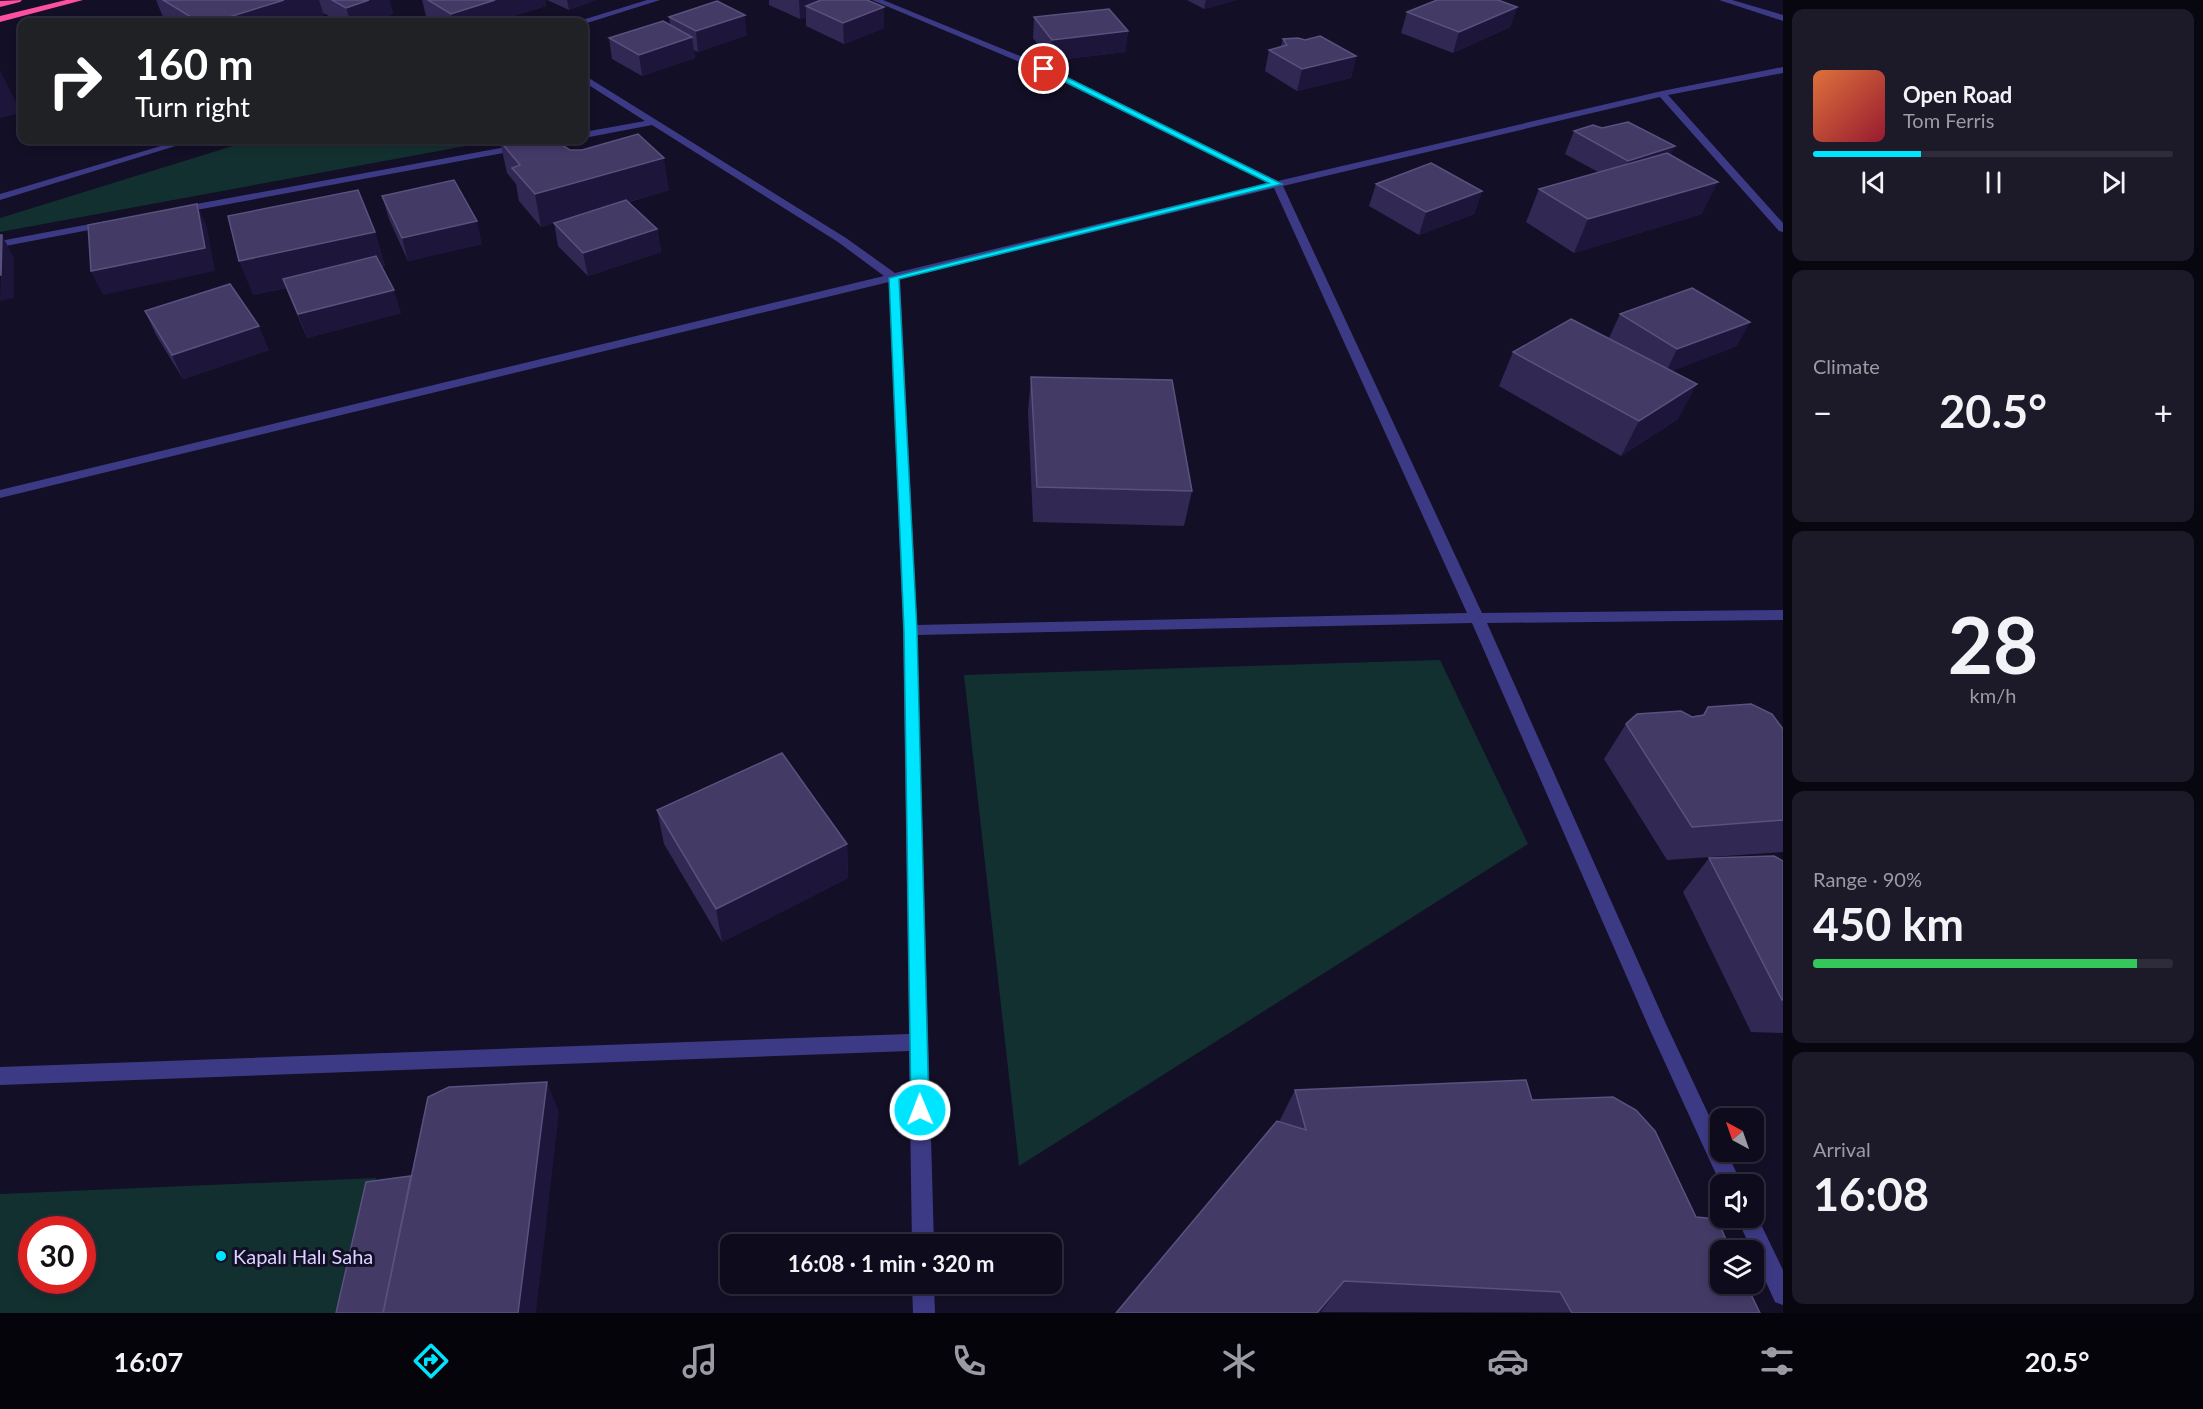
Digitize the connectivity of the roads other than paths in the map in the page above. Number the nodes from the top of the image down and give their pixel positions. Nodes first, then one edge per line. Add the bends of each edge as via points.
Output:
1 (17, 0) edge
2 (78, 0) edge
3 (656, 0) edge
4 (876, 0) edge
5 (1723, 0) edge
6 (0, 4) edge
7 (1783, 18) edge
8 (0, 19) edge
9 (588, 20) edge
10 (1783, 70) edge
11 (588, 81) edge
12 (1662, 94) junction
13 (653, 122) junction
14 (588, 134) edge
15 (176, 144) edge
16 (535, 144) edge
17 (1277, 184) junction
18 (0, 196) edge
19 (174, 211) edge
20 (116, 222) edge
21 (1783, 229) edge
22 (0, 243) edge
23 (894, 278) junction
24 (0, 494) edge
25 (1783, 615) edge
26 (1477, 618) junction
27 (910, 630) junction
28 (919, 1042) junction
29 (0, 1076) edge
30 (1727, 1174) edge
31 (1752, 1228) edge
32 (923, 1234) edge
33 (923, 1294) edge
34 (1783, 1294) edge
35 (924, 1313) edge

1 - 6 highway
2 - 8 highway
3 - 9 street
4 - 17 street via 1044,69
5 - 7 street
10 - 12 street
11 - 13 street
12 - 17 street
12 - 21 street
13 - 14 street
13 - 23 street via 842,240
15 - 18 street
16 - 19 street
17 - 23 street
17 - 26 street
20 - 22 street
23 - 24 street
23 - 27 street
25 - 26 street
26 - 27 street
26 - 30 street
27 - 28 street
28 - 29 street
28 - 32 street
31 - 34 street
33 - 35 street

